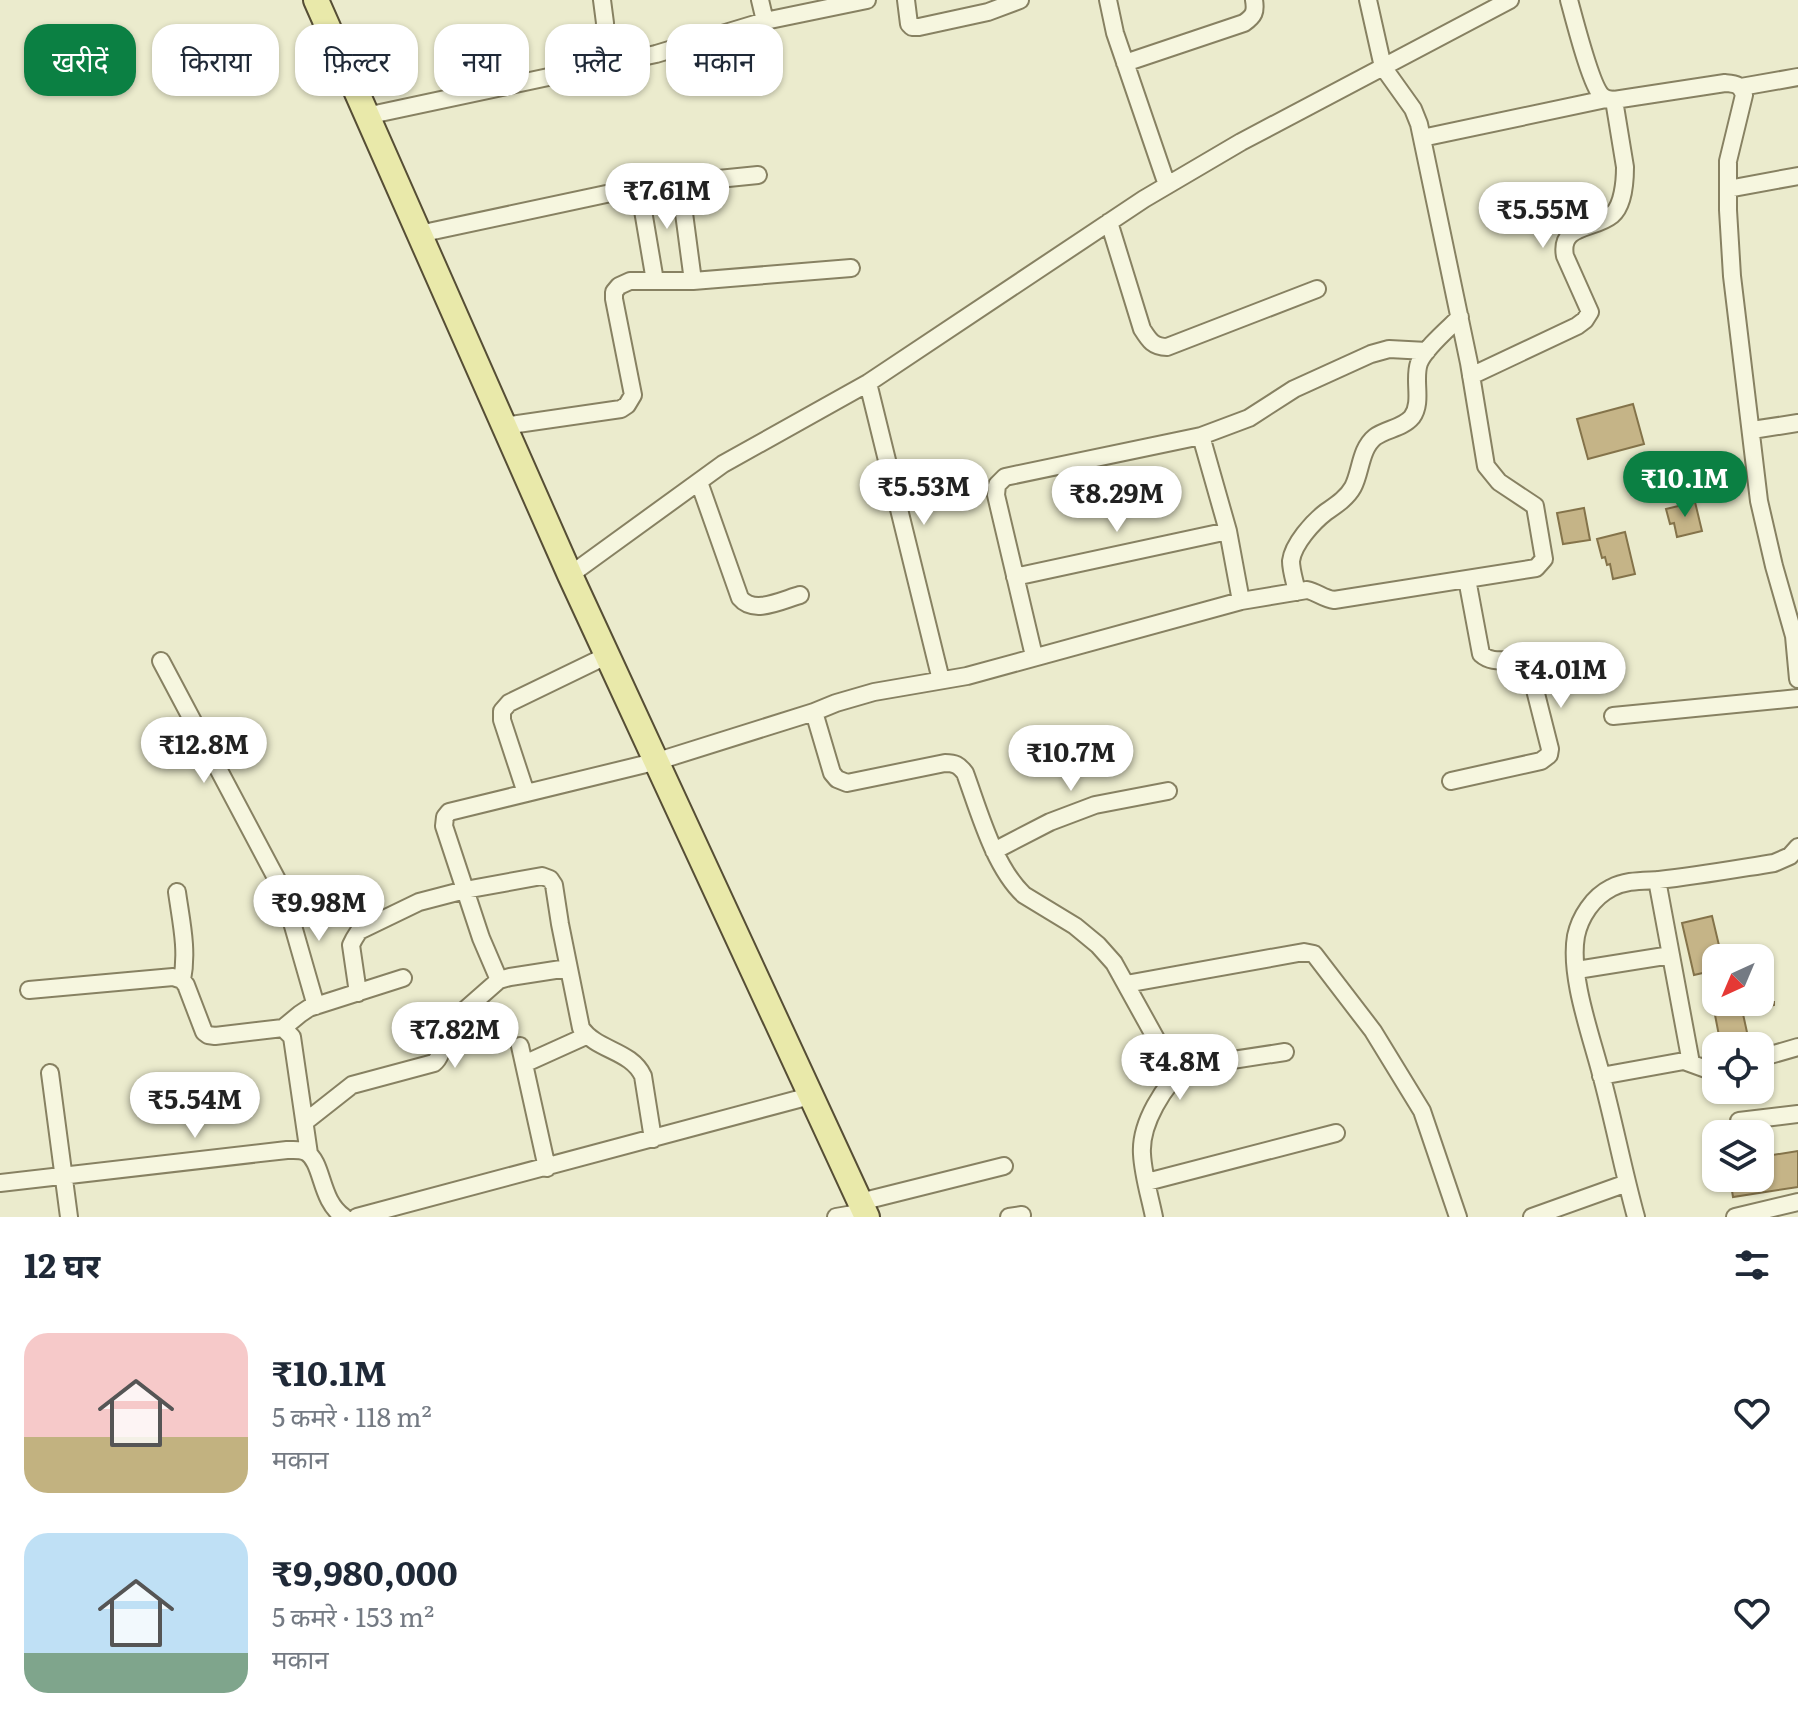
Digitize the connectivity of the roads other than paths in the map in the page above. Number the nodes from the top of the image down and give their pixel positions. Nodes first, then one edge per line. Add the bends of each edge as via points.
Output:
1 (316, 0) edge
2 (602, 0) edge
3 (760, 0) edge
4 (867, 0) edge
5 (906, 0) edge
6 (1020, 0) edge
7 (1108, 0) edge
8 (1254, 0) edge
9 (1368, 0) edge
10 (1510, 0) edge
11 (1569, 0) edge
12 (849, 2) edge
13 (765, 21) junction
14 (605, 24) edge
15 (650, 55) edge
16 (1125, 63) junction
17 (1383, 67) junction
18 (1798, 77) edge
19 (545, 78) edge
20 (1741, 87) junction
21 (1610, 100) junction
22 (366, 116) junction
23 (1422, 138) junction
24 (758, 175) dead end
25 (1798, 176) edge
26 (680, 183) junction
27 (1167, 185) junction
28 (639, 187) junction
29 (1728, 189) junction
30 (1109, 222) junction
31 (419, 234) junction
32 (851, 268) dead end
33 (655, 281) junction
34 (693, 281) junction
35 (1317, 289) dead end
36 (1460, 317) junction
37 (1427, 351) junction
38 (1471, 376) junction
39 (868, 383) junction
40 (1798, 423) edge
41 (504, 426) junction
42 (1752, 430) junction
43 (1201, 436) junction
44 (699, 482) junction
45 (1228, 531) junction
46 (570, 575) junction
47 (1015, 577) junction
48 (1467, 579) junction
49 (1297, 592) junction
50 (800, 595) dead end
51 (1241, 601) junction
52 (1794, 616) edge
53 (608, 655) junction
54 (1034, 656) junction
55 (161, 661) dead end
56 (1798, 679) edge
57 (941, 680) junction
58 (1798, 698) edge
59 (814, 712) junction
60 (1613, 716) dead end
61 (658, 761) junction
62 (1451, 781) dead end
63 (1168, 791) dead end
64 (526, 793) junction
65 (1798, 847) edge
66 (994, 851) junction
67 (1657, 880) junction
68 (465, 890) junction
69 (177, 892) dead end
70 (1671, 955) junction
71 (568, 968) junction
72 (1577, 970) junction
73 (403, 978) dead end
74 (182, 980) junction
75 (499, 980) junction
76 (1126, 984) junction
77 (29, 990) dead end
78 (358, 993) junction
79 (316, 1006) junction
80 (283, 1028) junction
81 (586, 1036) junction
82 (520, 1046) dead end
83 (1798, 1047) edge
84 (1285, 1052) dead end
85 (1774, 1054) edge
86 (1691, 1063) junction
87 (524, 1064) junction
88 (1702, 1067) edge
89 (50, 1073) dead end
90 (1176, 1075) junction
91 (1601, 1076) junction
92 (810, 1096) junction
93 (1798, 1114) edge
94 (1747, 1120) edge
95 (305, 1122) junction
96 (1336, 1133) dead end
97 (653, 1139) junction
98 (309, 1154) junction
99 (1004, 1166) dead end
100 (547, 1168) junction
101 (64, 1176) junction
102 (1147, 1182) junction
103 (0, 1183) edge
104 (1627, 1183) junction
105 (1792, 1208) edge
106 (410, 1210) edge
107 (864, 1210) edge
108 (69, 1217) edge
109 (344, 1217) edge
110 (357, 1217) edge
111 (836, 1217) edge
112 (1154, 1217) edge
113 (1458, 1217) edge
114 (1532, 1217) edge
115 (1636, 1217) edge
116 (1735, 1217) edge

1 - 22 main road
2 - 14 street
3 - 13 street
4 - 12 street
5 - 6 street via 912,27
7 - 16 street
8 - 16 street via 1255,11 1244,23
9 - 17 street
10 - 17 street
11 - 21 street via 1593,80 1599,94
12 - 13 street
13 - 15 street
16 - 27 street
17 - 23 street via 1413,109
17 - 27 street
18 - 20 street
19 - 22 street
20 - 21 street via 1725,83
20 - 29 street
21 - 23 street
21 - 38 street via 1625,167 1619,203 1611,216 1571,233 1563,248 1589,316
22 - 31 main road
23 - 36 street
24 - 26 street
25 - 29 street
26 - 28 street
26 - 34 street
27 - 30 street
28 - 31 street
28 - 33 street
29 - 42 street via 1732,276
30 - 35 street via 1142,329 1158,347
30 - 39 street
31 - 41 main road
32 - 34 street
33 - 34 street
33 - 41 street via 630,281 614,292 633,395 627,405
36 - 37 street
36 - 38 street
37 - 43 street via 1389,349 1371,354 1294,389 1249,418
37 - 49 street via 1419,361 1415,413 1374,438 1354,486 1314,522 1293,554
38 - 48 street via 1486,466 1538,510 1544,559 1536,568
39 - 44 street
39 - 57 street
40 - 42 street
41 - 46 main road
42 - 52 street via 1759,501 1774,566
43 - 45 street
43 - 47 street via 1005,477 996,495
44 - 46 street
44 - 50 street via 745,604 755,607
45 - 47 street
45 - 51 street
46 - 53 main road
47 - 54 street
48 - 49 street via 1334,600 1315,591
48 - 62 street via 1481,654 1492,661 1526,663 1550,749 1541,761
49 - 51 street
51 - 54 street
52 - 56 street
53 - 61 main road
53 - 64 street via 502,711
54 - 57 street
55 - 79 street via 283,891
57 - 59 street via 874,692
58 - 60 street
59 - 61 street
59 - 66 street via 832,773 842,782 945,763 961,767
61 - 64 street
61 - 92 main road
63 - 66 street via 1095,805
64 - 68 street via 445,817
65 - 67 street via 1774,863
66 - 76 street via 1017,888 1098,945
67 - 70 street
67 - 72 street via 1617,885 1589,907 1576,938
68 - 71 street via 542,876 550,879
68 - 75 street
68 - 78 street via 419,902 359,931 351,945
69 - 74 street via 184,943
70 - 72 street
70 - 86 street
71 - 75 street
71 - 81 street
72 - 91 street
73 - 78 street
74 - 77 street
74 - 80 street via 208,1035
75 - 95 street via 449,1024 434,1063 352,1085
76 - 90 street
76 - 113 street via 1314,954 1373,1031 1422,1111
78 - 79 street
79 - 80 street
80 - 95 street via 292,1037
81 - 87 street
81 - 97 street via 639,1068
82 - 87 street
83 - 85 street
84 - 90 street via 1187,1067
86 - 88 street
86 - 91 street
87 - 100 street
89 - 101 street
90 - 102 street via 1146,1126 1141,1153
91 - 104 street
92 - 97 street
92 - 107 main road
93 - 94 street
95 - 98 street
96 - 102 street
97 - 100 street
98 - 101 street via 287,1150
98 - 109 street via 333,1209
99 - 107 street
100 - 106 street
101 - 103 street
101 - 108 street
102 - 112 street
104 - 114 street
104 - 115 street
105 - 116 street
106 - 110 street
107 - 111 street

